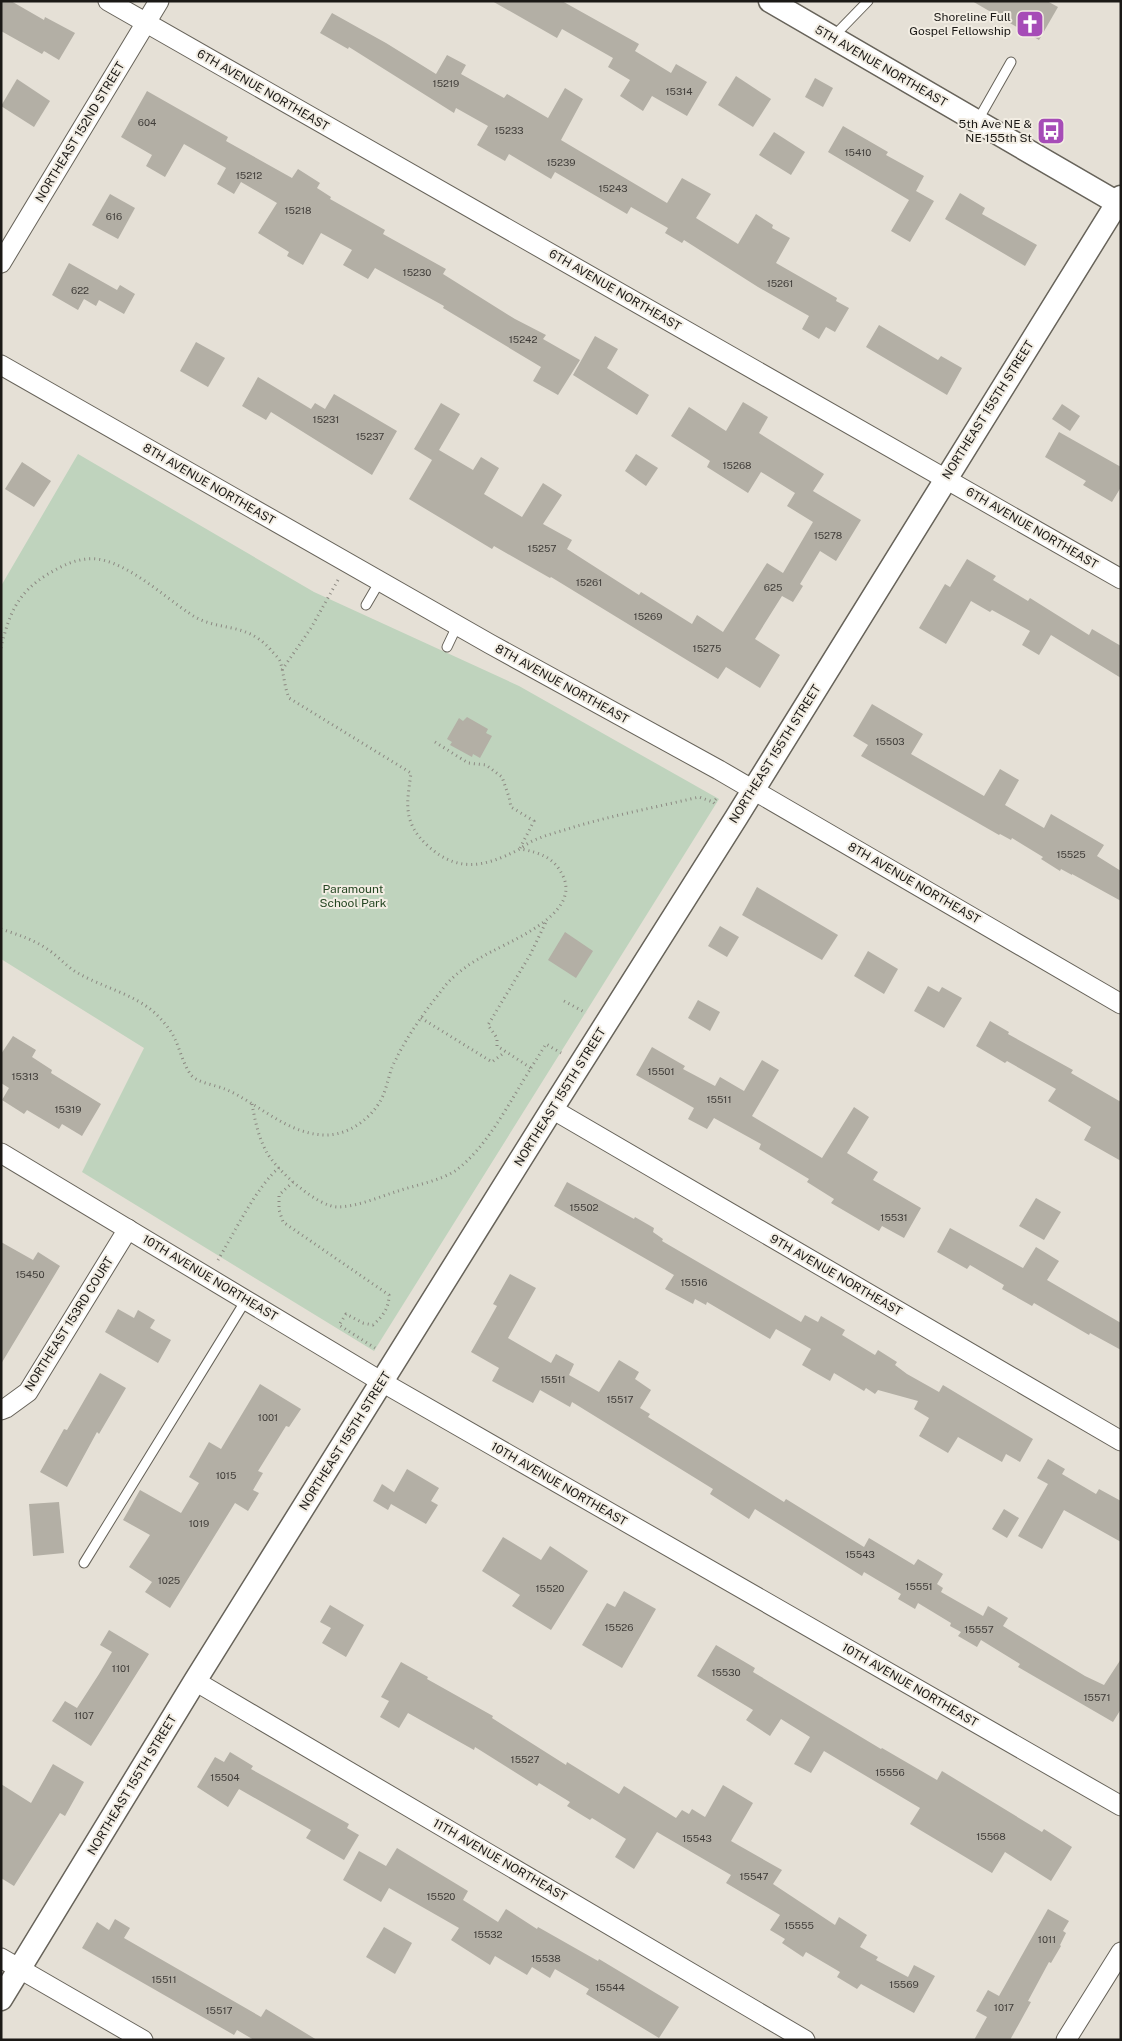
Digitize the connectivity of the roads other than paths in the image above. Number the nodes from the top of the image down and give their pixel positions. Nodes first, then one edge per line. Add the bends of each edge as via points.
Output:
1 (108, 1) edge
2 (159, 1) edge
3 (770, 1) edge
4 (868, 1) edge
5 (145, 23) junction
6 (832, 38) junction
7 (1011, 62) dead end
8 (977, 122) junction
9 (1119, 202) edge
10 (1, 263) edge
11 (1, 365) edge
12 (946, 478) junction
13 (1121, 580) edge
14 (380, 582) junction
15 (366, 605) dead end
16 (457, 626) junction
17 (447, 647) dead end
18 (753, 790) junction
19 (1121, 1004) edge
20 (552, 1109) junction
21 (1, 1153) edge
22 (128, 1229) junction
23 (246, 1300) junction
24 (382, 1382) junction
25 (1, 1410) edge
26 (1121, 1441) edge
27 (84, 1563) dead end
28 (195, 1681) junction
29 (1121, 1806) edge
30 (1121, 1952) edge
31 (10, 1964) edge
32 (1, 1999) edge
33 (143, 2040) edge
34 (805, 2040) edge
35 (1066, 2040) edge

1 - 5 street, 6TH AVENUE NORTHEAST
2 - 5 street, NORTHEAST 152ND STREET
3 - 6 street, 5TH AVENUE NORTHEAST
4 - 6 lane
5 - 10 street, NORTHEAST 152ND STREET
5 - 12 street, 6TH AVENUE NORTHEAST
6 - 8 street, 5TH AVENUE NORTHEAST
7 - 8 lane
8 - 9 street, 5TH AVENUE NORTHEAST
9 - 12 street, NORTHEAST 155TH STREET
11 - 14 street, 8TH AVENUE NORTHEAST
12 - 13 street, 6TH AVENUE NORTHEAST
12 - 18 street, NORTHEAST 155TH STREET
14 - 15 lane
14 - 16 street, 8TH AVENUE NORTHEAST
16 - 17 lane
16 - 18 street, 8TH AVENUE NORTHEAST
18 - 19 street, 8TH AVENUE NORTHEAST
18 - 20 street, NORTHEAST 155TH STREET
20 - 24 street, NORTHEAST 155TH STREET
20 - 26 street, 9TH AVENUE NORTHEAST
21 - 22 street, 10TH AVENUE NORTHEAST
22 - 23 street, 10TH AVENUE NORTHEAST
22 - 25 street, NORTHEAST 153RD COURT via 28,1392
23 - 24 street, 10TH AVENUE NORTHEAST
23 - 27 lane
24 - 28 street, NORTHEAST 155TH STREET
24 - 29 street, 10TH AVENUE NORTHEAST
28 - 31 street, NORTHEAST 155TH STREET
28 - 34 street, 11TH AVENUE NORTHEAST
30 - 35 street
31 - 32 street, NORTHEAST 155TH STREET
31 - 33 street

